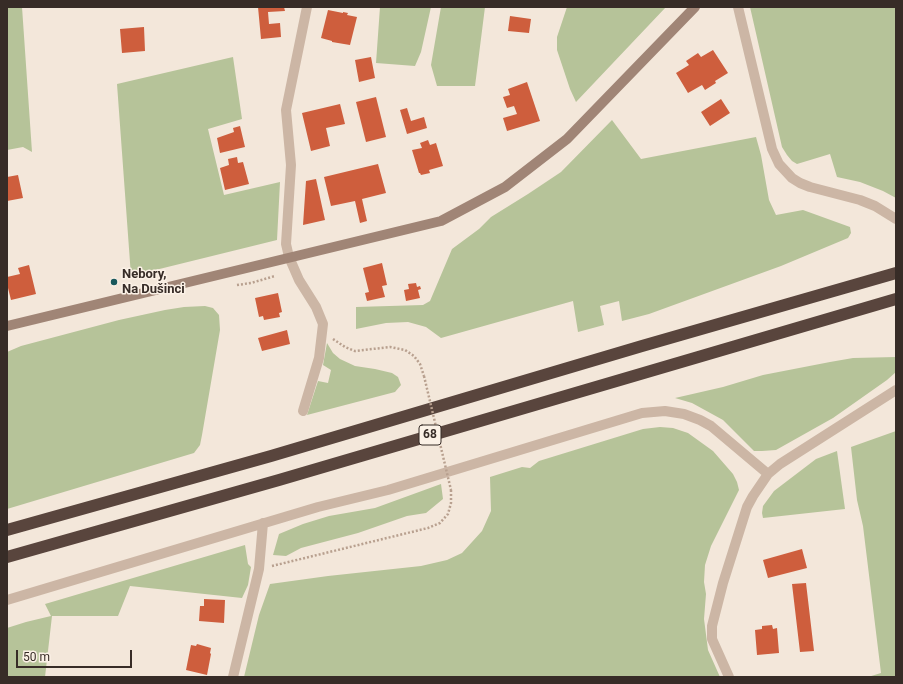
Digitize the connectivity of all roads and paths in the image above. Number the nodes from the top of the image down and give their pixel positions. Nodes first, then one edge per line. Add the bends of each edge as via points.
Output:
1 (307, 7) edge
2 (695, 7) edge
3 (738, 7) edge
4 (896, 219) edge
5 (289, 257) junction
6 (892, 274) edge
7 (896, 299) edge
8 (323, 324) junction
9 (7, 326) edge
10 (896, 390) edge
11 (303, 411) dead end
12 (768, 474) junction
13 (263, 523) junction
14 (7, 530) edge
15 (7, 557) edge
16 (259, 569) junction
17 (7, 600) edge
18 (233, 677) edge
19 (729, 677) edge

1 - 5 street via 286,110 290,165 286,244
2 - 5 main road via 567,139 505,187 441,221
3 - 4 street via 772,149 779,164 800,183 860,200
5 - 8 street
5 - 9 main road
6 - 14 highway, 68 via 271,456
7 - 15 highway, 68
8 - 11 street via 319,358
8 - 16 path, bridge via 337,342 355,351 390,347 405,350 420,364 451,490 451,503 448,514 440,523 428,528
10 - 12 street via 792,454
12 - 13 street via 711,426 700,420 665,411 642,413 388,490
12 - 19 street via 747,507 712,626 712,640
13 - 16 street
13 - 17 street
16 - 18 street

